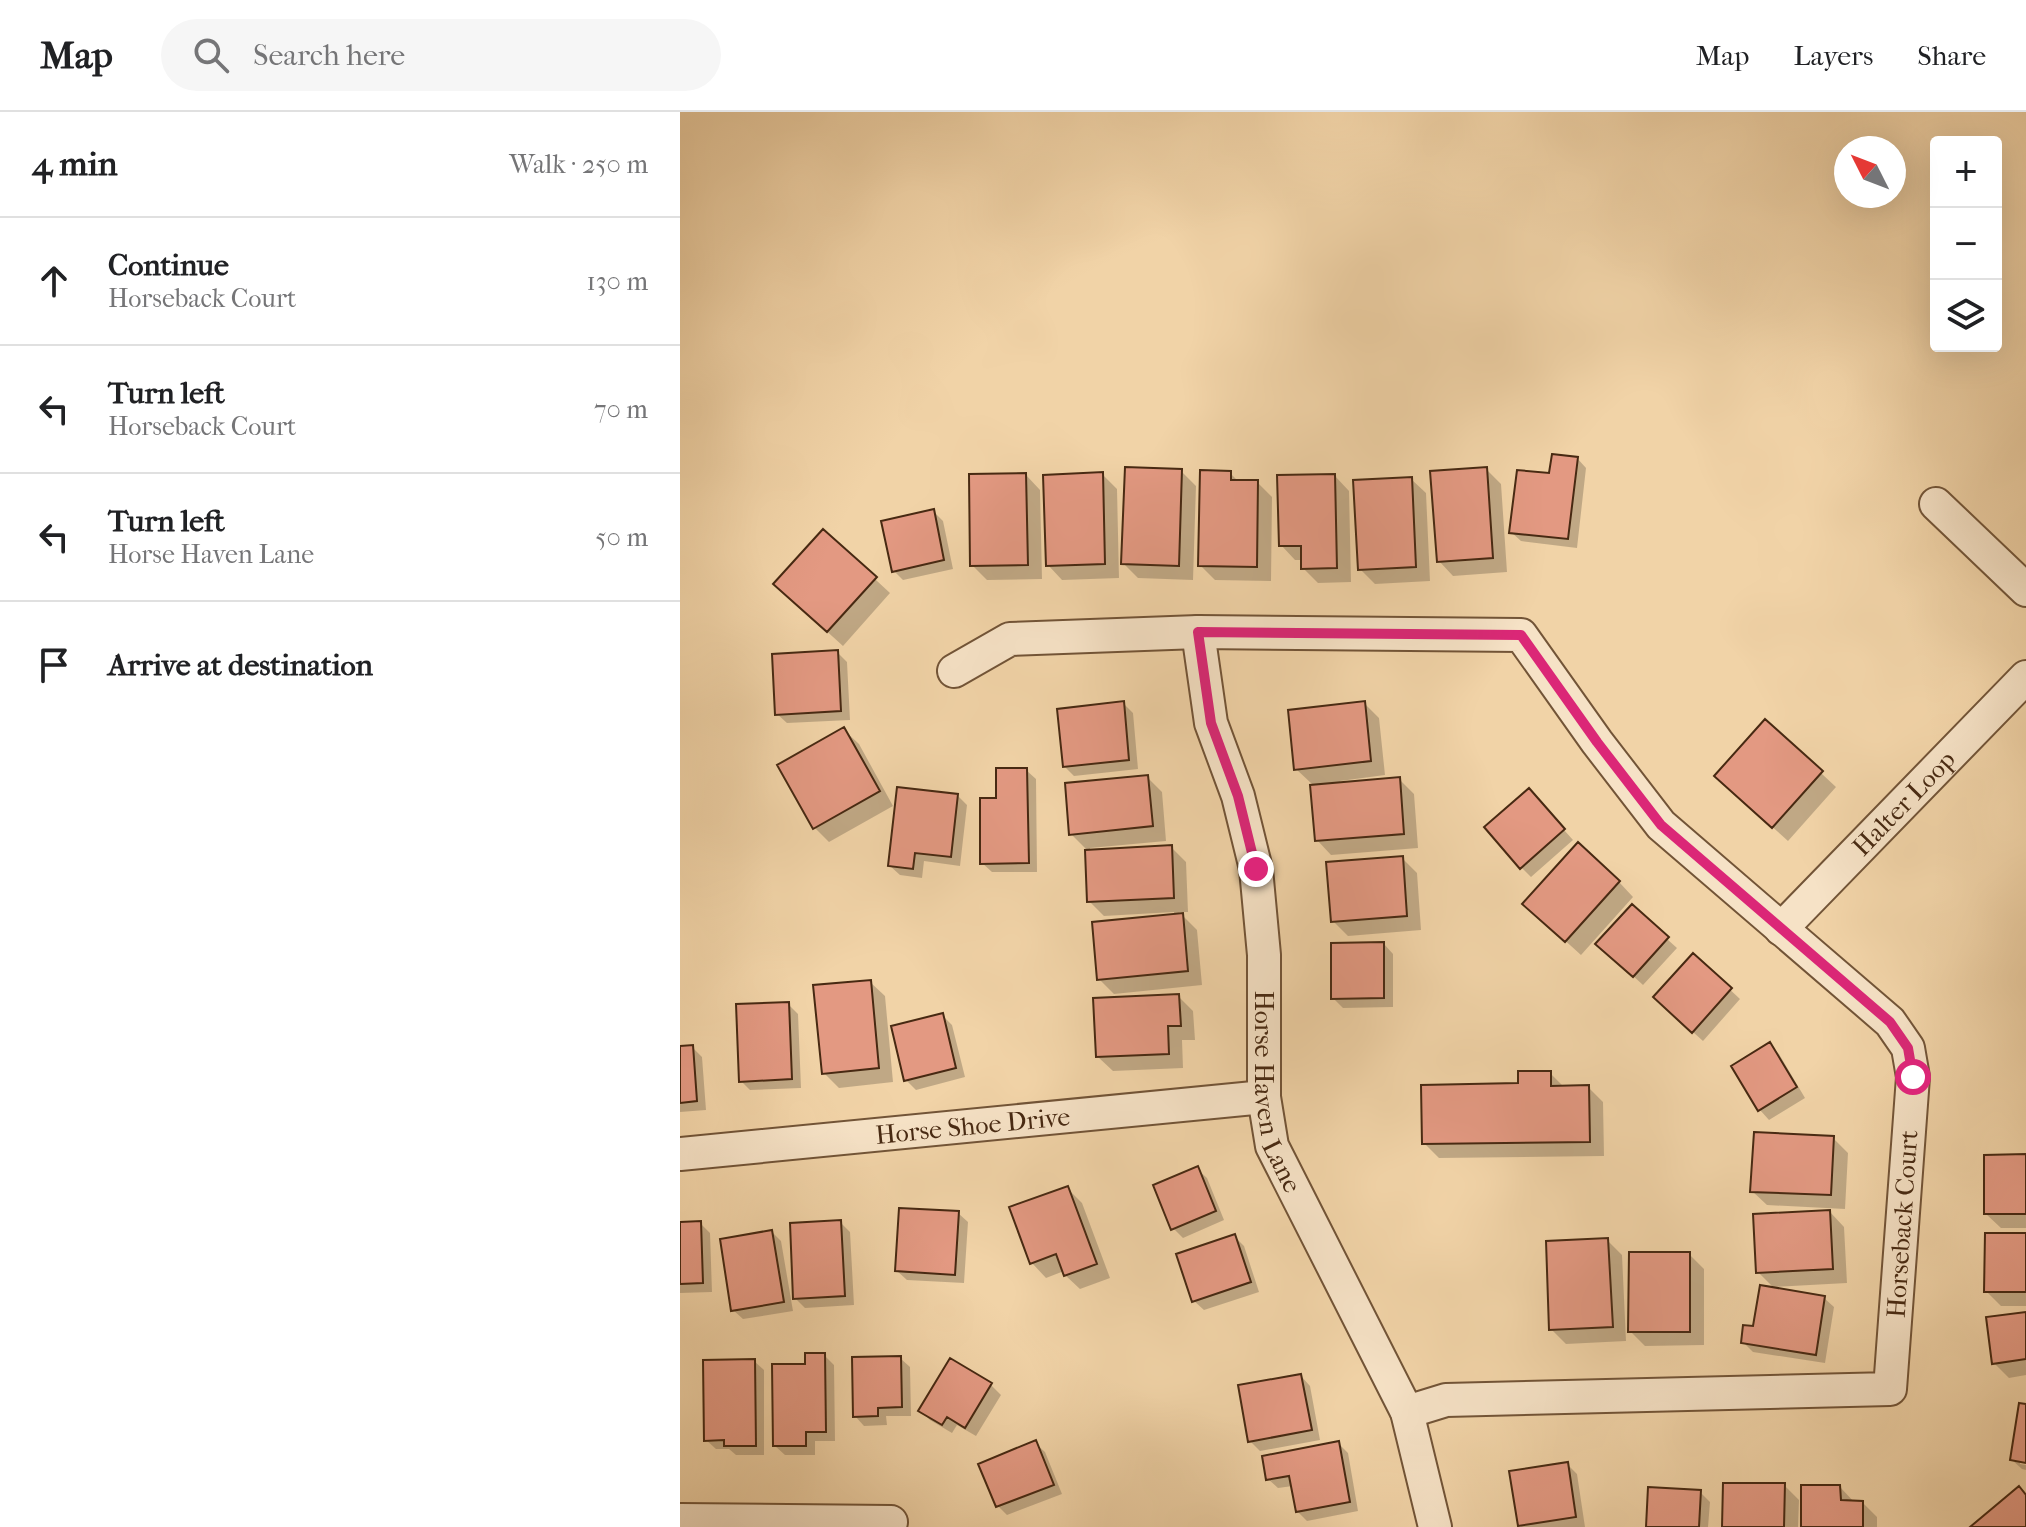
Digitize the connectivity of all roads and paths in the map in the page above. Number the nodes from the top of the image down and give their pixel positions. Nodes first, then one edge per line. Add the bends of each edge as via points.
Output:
1 (1936, 504) dead end
2 (2026, 590) edge
3 (1198, 632) junction
4 (954, 671) dead end
5 (2026, 677) edge
6 (1781, 929) junction
7 (1264, 1097) junction
8 (680, 1154) edge
9 (1407, 1412) junction
10 (680, 1520) edge
11 (891, 1522) dead end
12 (1435, 1527) edge

1 - 2 street
3 - 4 street, Horseback Court via 1010,639
3 - 6 street, Horseback Court via 1521,635 1661,825
3 - 7 street, Horse Haven Lane via 1211,723 1238,796 1256,869 1264,955
5 - 6 street, Halter Loop
6 - 9 street, Horseback Court via 1890,1022 1908,1048 1913,1077 1890,1389 1446,1400
7 - 8 street, Horse Shoe Drive
7 - 9 street, Horse Haven Lane via 1272,1146
9 - 12 street, Horse Haven Lane
10 - 11 street

